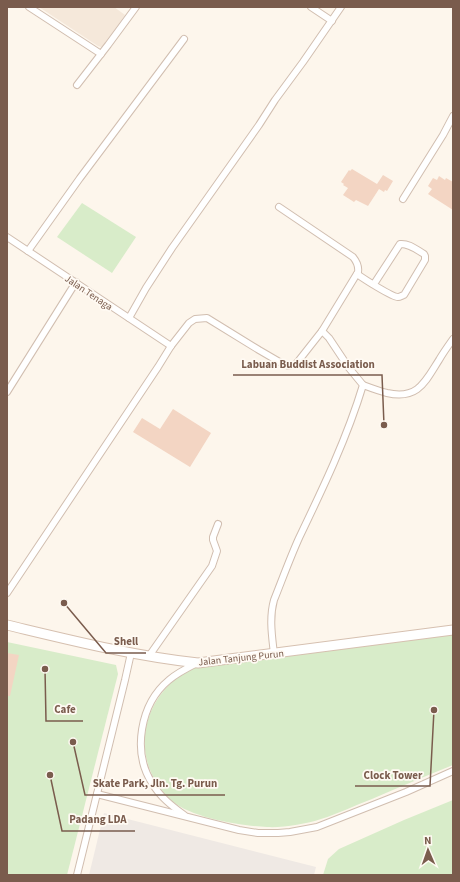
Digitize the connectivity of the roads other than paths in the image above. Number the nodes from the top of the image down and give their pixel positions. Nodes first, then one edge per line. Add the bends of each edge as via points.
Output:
1 (29, 7) edge
2 (136, 7) edge
3 (311, 7) edge
4 (341, 7) edge
5 (332, 21) junction
6 (184, 39) dead end
7 (101, 54) junction
8 (77, 85) dead end
9 (453, 116) edge
10 (403, 199) dead end
11 (279, 207) dead end
12 (7, 237) edge
13 (28, 251) junction
14 (357, 274) junction
15 (76, 282) junction
16 (374, 284) junction
17 (129, 318) junction
18 (322, 331) junction
19 (453, 339) edge
20 (171, 346) junction
21 (363, 385) junction
22 (7, 392) edge
23 (218, 524) dead end
24 (7, 593) edge
25 (7, 625) edge
26 (453, 630) edge
27 (131, 653) junction
28 (274, 654) junction
29 (150, 656) junction
30 (198, 663) junction
31 (453, 771) edge
32 (97, 794) junction
33 (187, 818) junction
34 (77, 875) edge

1 - 7 street
2 - 7 street
3 - 5 street
4 - 5 street
5 - 17 street via 172,248
6 - 13 street
7 - 8 street
9 - 10 street
11 - 14 street via 353,257 359,268
12 - 13 street, Jalan Tenaga
13 - 15 street, Jalan Tenaga
14 - 16 street
14 - 18 street
15 - 17 street, Jalan Tenaga
15 - 22 street
16 - 16 street via 394,296 404,295 425,260 424,254 407,244 400,244
17 - 20 street, Jalan Tenaga
18 - 20 street via 296,364 289,366 207,318 195,319 189,323
18 - 21 street
19 - 21 street via 427,380 415,391 400,395
20 - 24 street
21 - 28 street via 327,479 274,600 271,618
23 - 29 street via 213,537 217,551 212,566
25 - 27 street, Jalan Tanjung Purun
26 - 28 street, Jalan Tanjung Purun
27 - 29 street, Jalan Tanjung Purun
27 - 32 street
28 - 30 street, Jalan Tanjung Purun
29 - 30 street, Jalan Tanjung Purun
30 - 33 street via 168,681 153,698 144,718 141,736 145,769 151,782 170,804
31 - 33 street via 317,827 290,832 248,832
32 - 33 street
32 - 34 street

